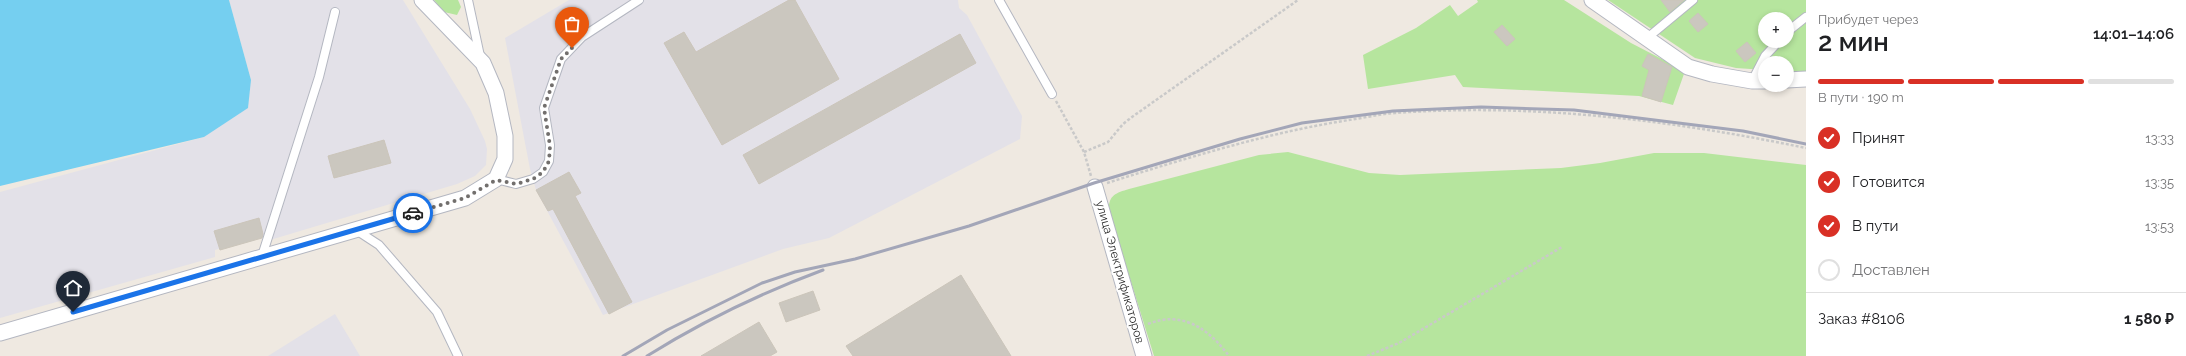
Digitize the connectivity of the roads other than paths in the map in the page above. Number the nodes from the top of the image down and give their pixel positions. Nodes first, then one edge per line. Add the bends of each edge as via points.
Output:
1 (422, 0) edge
2 (468, 0) edge
3 (639, 0) edge
4 (999, 0) edge
5 (1592, 0) edge
6 (1693, 0) edge
7 (336, 12) dead end
8 (1806, 17) edge
9 (1794, 26) edge
10 (1646, 39) junction
11 (1772, 48) edge
12 (1765, 56) edge
13 (482, 63) junction
14 (1794, 80) edge
15 (1806, 80) edge
16 (1758, 81) edge
17 (1052, 94) road end
18 (496, 180) junction
19 (1095, 187) road end
20 (355, 229) junction
21 (262, 256) junction
22 (0, 333) edge
23 (458, 356) edge
24 (1144, 356) edge

1 - 13 street
2 - 13 lane
3 - 18 lane via 582,37 561,59 544,108 550,146 549,161 543,172 533,179 516,184
4 - 17 lane
5 - 10 street
6 - 10 lane
7 - 21 lane via 319,77
8 - 9 lane
10 - 16 street via 1688,67 1712,74
11 - 12 lane
13 - 18 street via 496,94 505,136 505,159
14 - 15 street
18 - 20 street via 465,198
19 - 24 street, улица Электрификаторов
20 - 21 street
20 - 23 lane via 379,245 436,312
21 - 22 street

